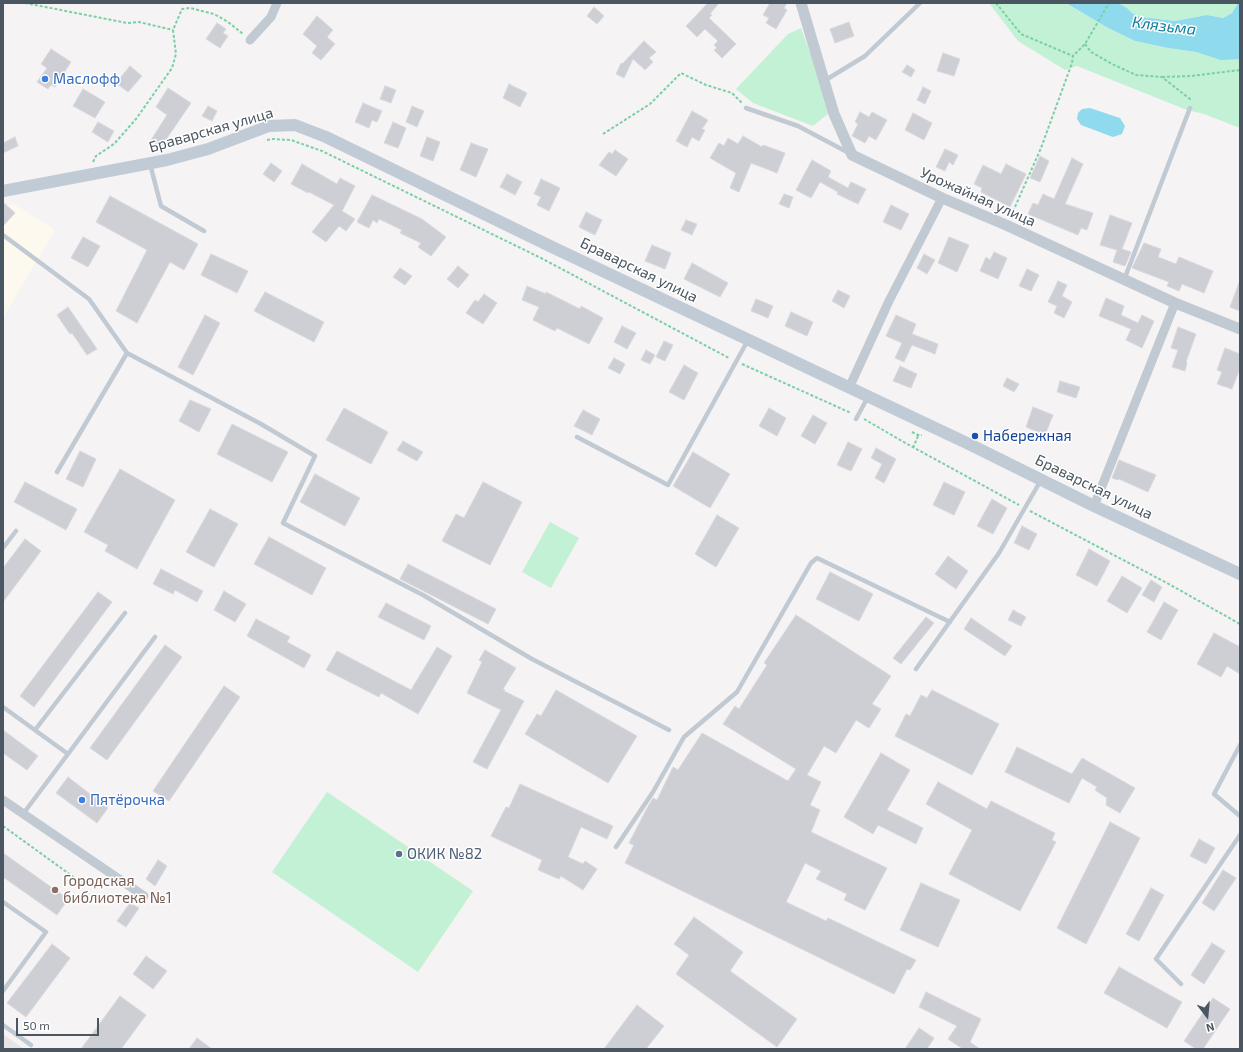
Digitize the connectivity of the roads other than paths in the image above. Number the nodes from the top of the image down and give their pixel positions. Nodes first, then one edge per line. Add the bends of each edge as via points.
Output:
1 (276, 3) edge
2 (801, 3) edge
3 (920, 3) edge
4 (250, 40) road end
5 (824, 81) junction
6 (746, 108) road end
7 (1190, 108) road end
8 (852, 155) junction
9 (150, 164) junction
10 (3, 191) edge
11 (942, 198) junction
12 (204, 231) dead end
13 (3, 235) edge
14 (1124, 280) junction
15 (1175, 303) junction
16 (1240, 329) edge
17 (748, 340) junction
18 (127, 353) junction
19 (849, 388) junction
20 (868, 397) junction
21 (857, 418) road end
22 (577, 437) dead end
23 (57, 472) dead end
24 (1041, 480) junction
25 (1094, 506) junction
26 (16, 531) dead end
27 (3, 548) edge
28 (1240, 574) edge
29 (125, 612) dead end
30 (950, 622) junction
31 (155, 637) dead end
32 (916, 669) dead end
33 (3, 708) edge
34 (35, 730) junction
35 (669, 730) dead end
36 (1240, 745) edge
37 (68, 754) junction
38 (3, 800) edge
39 (23, 814) junction
40 (1240, 816) edge
41 (1240, 835) edge
42 (616, 848) dead end
43 (144, 896) dead end
44 (3, 902) edge
45 (1181, 984) dead end
46 (3, 991) edge
47 (3, 1025) edge
48 (31, 1044) dead end

1 - 4 street via 271,17
2 - 5 street
3 - 5 lane via 865,56
5 - 8 street via 834,114
6 - 8 lane via 798,126
7 - 14 lane
8 - 11 street, Урожайная улица
9 - 10 main road, Браварская улица
9 - 12 lane via 161,206
9 - 17 main road, Браварская улица via 208,149 269,126 295,125 333,140
11 - 14 street, Урожайная улица
11 - 19 street via 889,301
13 - 18 lane via 89,299
14 - 15 street, Урожайная улица
15 - 16 street, Урожайная улица
15 - 25 street
17 - 19 main road, Браварская улица
17 - 22 lane via 668,485
18 - 23 lane
18 - 35 lane via 261,424 315,456 283,523 423,595 532,658
19 - 20 main road, Браварская улица
20 - 21 lane
20 - 24 main road, Браварская улица
24 - 25 main road, Браварская улица
24 - 30 lane via 999,553
25 - 28 main road, Браварская улица
26 - 27 lane
29 - 34 lane
30 - 32 lane
30 - 42 lane via 817,558 811,563 737,692 684,737 653,792
31 - 37 lane
33 - 34 lane
34 - 37 lane
36 - 40 lane via 1214,794
37 - 39 lane
38 - 39 street
39 - 43 street
41 - 45 lane via 1156,960
44 - 46 lane via 46,932
47 - 48 lane

